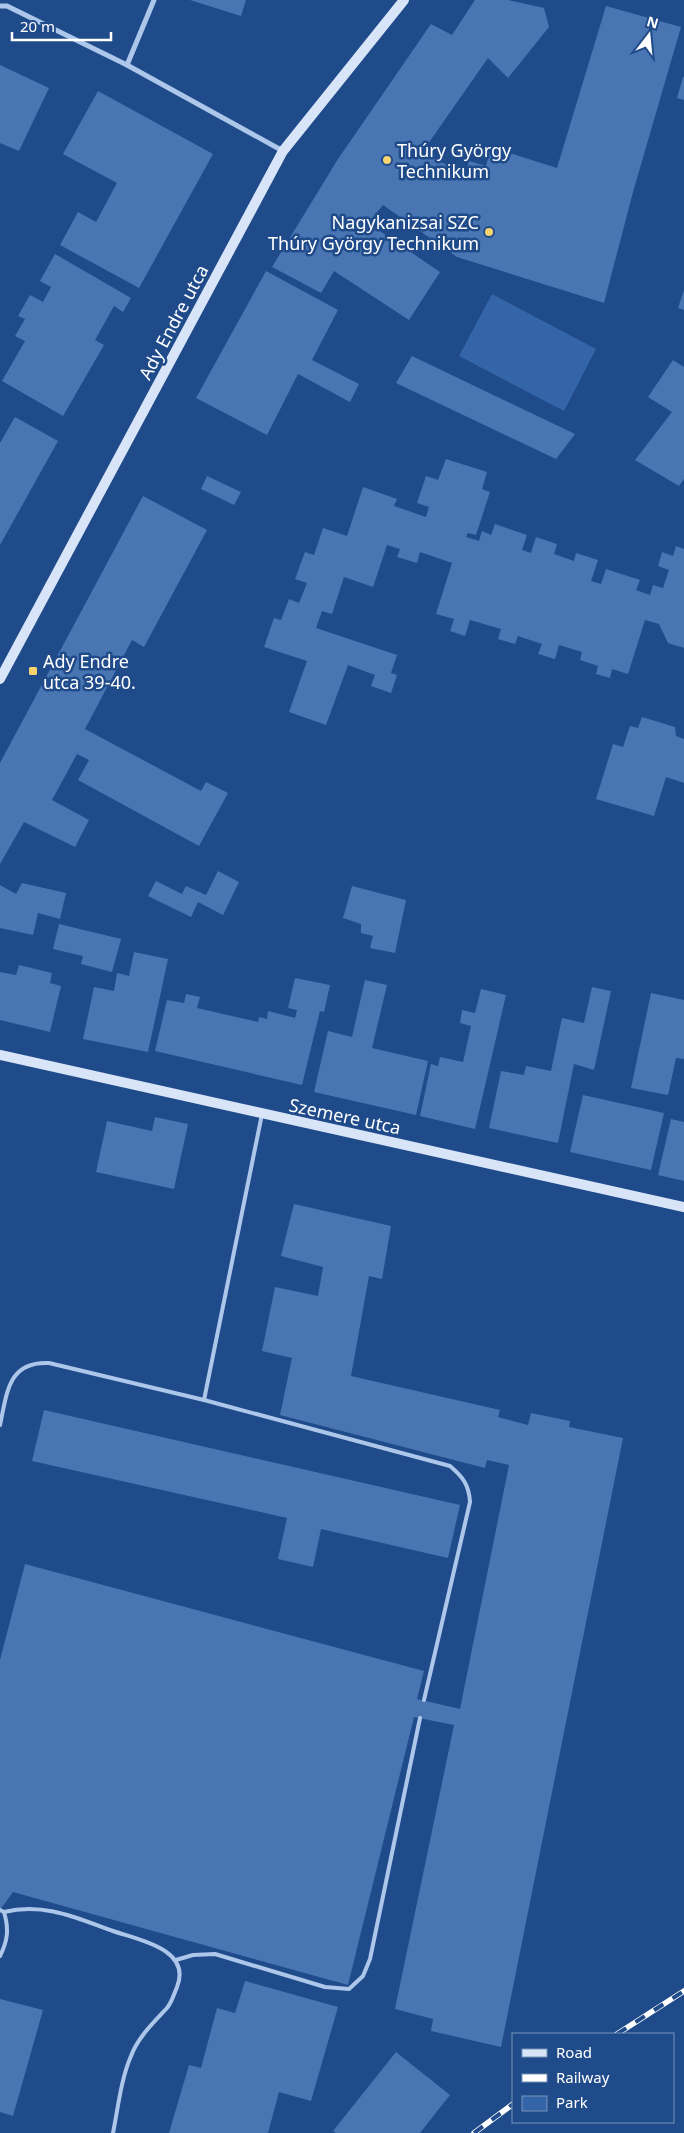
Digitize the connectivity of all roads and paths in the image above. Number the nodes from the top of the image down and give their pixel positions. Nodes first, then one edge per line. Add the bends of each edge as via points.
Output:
1 (154, 0) edge
2 (404, 0) edge
3 (0, 6) edge
4 (127, 65) junction
5 (283, 152) junction
6 (0, 679) edge
7 (0, 1055) edge
8 (262, 1114) junction
9 (684, 1207) edge
10 (204, 1400) junction
11 (0, 1425) edge
12 (424, 1700) dead end
13 (420, 1718) dead end
14 (2, 1911) edge
15 (0, 1956) edge
16 (176, 1960) junction
17 (113, 2133) edge

1 - 4 street
2 - 5 main road, Ady Endre utca
3 - 4 street via 6,6
4 - 5 street
5 - 6 main road, Ady Endre utca
7 - 8 main road, Szemere utca
8 - 9 main road, Szemere utca
8 - 10 lane
10 - 11 lane via 40,1362 27,1365 10,1382
10 - 12 lane via 450,1466 460,1474 469,1487 470,1502
13 - 16 lane via 370,1959 363,1976 349,1989 325,1987 216,1954
14 - 15 lane via 9,1928
14 - 16 lane via 38,1908 60,1912 162,1948
16 - 17 lane via 180,1978 169,2005 146,2031 131,2055

